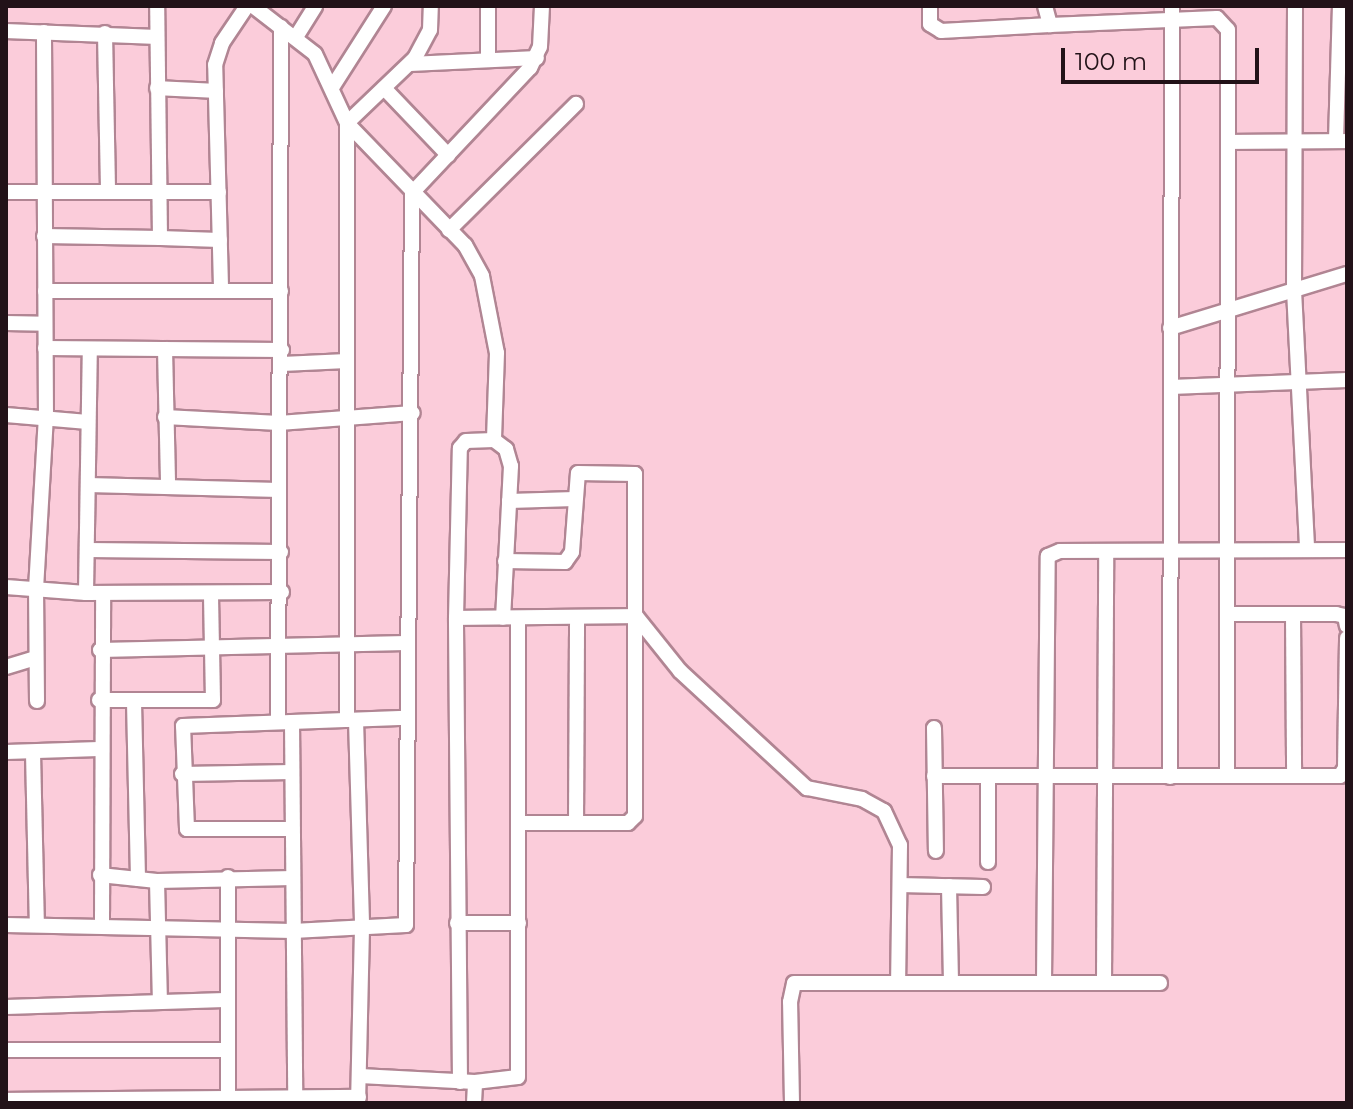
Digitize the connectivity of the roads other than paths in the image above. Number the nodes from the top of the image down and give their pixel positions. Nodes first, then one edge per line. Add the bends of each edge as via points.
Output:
1 (157, 6) edge
2 (250, 6) edge
3 (315, 6) edge
4 (384, 6) edge
5 (431, 6) edge
6 (488, 6) edge
7 (542, 6) edge
8 (930, 6) edge
9 (1045, 6) edge
10 (1105, 6) edge
11 (1295, 6) edge
12 (1340, 6) edge
13 (1171, 12) edge
14 (1105, 23) junction
15 (1050, 25) junction
16 (281, 27) junction
17 (6, 31) edge
18 (44, 32) junction
19 (105, 33) junction
20 (157, 37) junction
21 (296, 37) junction
22 (537, 58) junction
23 (488, 60) junction
24 (410, 64) junction
25 (333, 86) junction
26 (157, 88) junction
27 (384, 88) junction
28 (216, 91) junction
29 (576, 104) dead end
30 (347, 123) junction
31 (1342, 141) edge
32 (1230, 142) junction
33 (1295, 142) junction
34 (448, 155) junction
35 (6, 192) edge
36 (108, 192) junction
37 (159, 192) junction
38 (219, 192) junction
39 (47, 193) junction
40 (412, 193) junction
41 (449, 230) junction
42 (44, 236) junction
43 (160, 238) junction
44 (220, 240) junction
45 (1347, 274) edge
46 (221, 287) junction
47 (1294, 290) junction
48 (45, 291) junction
49 (281, 291) junction
50 (1228, 308) junction
51 (6, 323) edge
52 (45, 324) junction
53 (1170, 328) junction
54 (45, 348) junction
55 (90, 349) junction
56 (165, 349) junction
57 (282, 357) junction
58 (347, 361) junction
59 (1347, 380) edge
60 (1298, 381) junction
61 (1171, 387) junction
62 (1230, 387) junction
63 (413, 413) junction
64 (6, 415) edge
65 (165, 417) junction
66 (46, 418) junction
67 (347, 421) junction
68 (88, 422) junction
69 (279, 423) junction
70 (494, 440) junction
71 (168, 484) junction
72 (88, 485) junction
73 (279, 490) junction
74 (575, 499) junction
75 (509, 501) junction
76 (87, 550) junction
77 (1307, 550) junction
78 (1347, 550) edge
79 (1230, 551) junction
80 (281, 552) junction
81 (1172, 552) junction
82 (1106, 553) junction
83 (505, 561) junction
84 (6, 587) edge
85 (36, 589) junction
86 (282, 592) junction
87 (86, 593) junction
88 (103, 593) junction
89 (211, 593) junction
90 (1229, 614) junction
91 (1293, 615) junction
92 (636, 616) junction
93 (456, 618) junction
94 (510, 618) junction
95 (577, 621) junction
96 (1347, 626) edge
97 (1347, 638) edge
98 (406, 643) junction
99 (348, 646) junction
100 (211, 648) junction
101 (280, 648) junction
102 (100, 650) junction
103 (36, 658) junction
104 (6, 667) edge
105 (99, 700) junction
106 (213, 700) junction
107 (37, 701) dead end
108 (134, 702) junction
109 (406, 718) junction
110 (352, 720) junction
111 (285, 722) junction
112 (214, 723) junction
113 (934, 728) dead end
114 (99, 749) junction
115 (6, 752) edge
116 (33, 753) junction
117 (1346, 754) edge
118 (292, 772) junction
119 (182, 774) junction
120 (1044, 775) junction
121 (1294, 775) junction
122 (934, 776) junction
123 (988, 776) junction
124 (1105, 776) junction
125 (1227, 776) junction
126 (1170, 777) junction
127 (576, 822) junction
128 (520, 823) junction
129 (292, 829) junction
130 (936, 851) dead end
131 (988, 862) dead end
132 (100, 875) junction
133 (228, 877) junction
134 (293, 878) junction
135 (138, 879) junction
136 (157, 881) junction
137 (900, 885) junction
138 (949, 886) junction
139 (983, 887) dead end
140 (457, 923) junction
141 (519, 923) junction
142 (37, 924) junction
143 (102, 924) junction
144 (6, 925) edge
145 (362, 928) junction
146 (155, 929) junction
147 (227, 930) junction
148 (293, 931) junction
149 (898, 982) junction
150 (951, 982) junction
151 (1044, 982) junction
152 (1104, 982) junction
153 (1160, 983) dead end
154 (225, 1000) junction
155 (160, 1002) junction
156 (6, 1007) edge
157 (6, 1050) edge
158 (226, 1050) junction
159 (360, 1076) junction
160 (467, 1082) junction
161 (295, 1099) edge
162 (6, 1100) edge
163 (228, 1100) edge
164 (359, 1100) edge
165 (474, 1103) edge
166 (792, 1103) edge

1 - 20 street
2 - 16 street
2 - 28 street via 217,53
3 - 21 street
4 - 25 street
5 - 24 street via 426,43
6 - 23 street
7 - 22 street
8 - 15 street via 930,24 941,31
9 - 15 street
10 - 14 street
11 - 33 street
12 - 31 street
13 - 14 street
13 - 32 street via 1226,24
13 - 53 street
14 - 15 street
16 - 21 street
16 - 49 street
17 - 18 street
18 - 19 street
18 - 39 street
19 - 20 street
19 - 36 street
20 - 26 street
21 - 25 street via 315,54
22 - 23 street
22 - 34 street
23 - 24 street
24 - 27 street
25 - 30 street
26 - 28 street
26 - 37 street
27 - 30 street
27 - 34 street
28 - 38 street
29 - 41 street
30 - 40 street
30 - 58 street
31 - 33 street
32 - 33 street
32 - 50 street
33 - 47 street
34 - 40 street
35 - 39 street
36 - 37 street
36 - 39 street
37 - 38 street
37 - 43 street
38 - 44 street
39 - 42 street
40 - 41 street
40 - 63 street
41 - 70 street via 475,260 490,312 497,353
42 - 43 street
42 - 48 street
43 - 44 street
44 - 46 street
45 - 47 street
46 - 48 street
46 - 49 street
47 - 50 street
47 - 60 street
48 - 52 street
49 - 57 street
50 - 53 street
50 - 62 street
51 - 52 street
52 - 54 street
53 - 61 street
54 - 55 street
54 - 66 street
55 - 56 street
55 - 68 street
56 - 57 street
56 - 65 street
57 - 58 street
57 - 69 street
58 - 67 street
59 - 60 street
60 - 62 street
60 - 77 street
61 - 62 street
61 - 81 street
62 - 79 street
63 - 67 street
63 - 98 street
64 - 66 street
65 - 69 street
65 - 71 street
66 - 68 street
66 - 85 street
67 - 69 street
67 - 99 street
68 - 72 street
69 - 73 street
70 - 75 street via 510,456
70 - 93 street via 461,444
71 - 72 street
71 - 73 street
72 - 76 street
73 - 80 street
74 - 75 street
74 - 83 street via 569,558
74 - 92 street via 581,472 635,474
75 - 83 street
76 - 80 street
76 - 87 street
77 - 78 street
77 - 79 street
79 - 81 street
79 - 90 street
80 - 86 street
81 - 82 street
81 - 126 street
82 - 120 street via 1053,552 1046,563
82 - 124 street
83 - 94 street
84 - 85 street
85 - 87 street
85 - 103 street
86 - 89 street
86 - 101 street
87 - 88 street
88 - 89 street
88 - 102 street
89 - 100 street
90 - 91 street
90 - 125 street
91 - 96 street via 1336,614 1345,616
91 - 121 street
92 - 95 street
92 - 127 street via 635,816 628,823
92 - 137 street via 680,671 807,788 862,799 884,811 898,834
93 - 94 street
93 - 140 street
94 - 95 street
94 - 128 street
95 - 127 street
97 - 117 street
98 - 99 street
98 - 109 street
99 - 101 street
99 - 110 street
100 - 101 street
100 - 102 street
100 - 106 street
101 - 111 street
102 - 105 street
103 - 104 street
103 - 107 street
105 - 108 street
105 - 114 street
106 - 108 street
106 - 112 street
108 - 135 street
109 - 110 street
109 - 145 street via 406,925
110 - 111 street
110 - 145 street
111 - 112 street
111 - 118 street
112 - 119 street via 183,726
113 - 122 street
114 - 116 street
114 - 132 street
115 - 116 street
116 - 142 street
117 - 121 street via 1340,776
118 - 119 street
118 - 129 street
119 - 129 street via 187,829
120 - 123 street
120 - 124 street
120 - 151 street
121 - 125 street
122 - 123 street
122 - 130 street
123 - 131 street
124 - 126 street
124 - 152 street
125 - 126 street
127 - 128 street
128 - 141 street
129 - 134 street
132 - 135 street
132 - 143 street
133 - 134 street
133 - 136 street
133 - 147 street
134 - 148 street
135 - 136 street
136 - 146 street
137 - 138 street
137 - 149 street
138 - 139 street
138 - 150 street
140 - 141 street
140 - 160 street
141 - 160 street via 518,1077
142 - 143 street
142 - 144 street
143 - 146 street
145 - 148 street
145 - 159 street
146 - 147 street
146 - 155 street
147 - 148 street
147 - 154 street
148 - 161 street
149 - 150 street
149 - 166 street via 794,983
150 - 151 street
151 - 152 street
152 - 153 street
154 - 155 street
154 - 158 street
155 - 156 street
157 - 158 street
158 - 163 street
159 - 160 street
159 - 164 street
160 - 165 street
161 - 163 street
161 - 164 street
162 - 163 street

